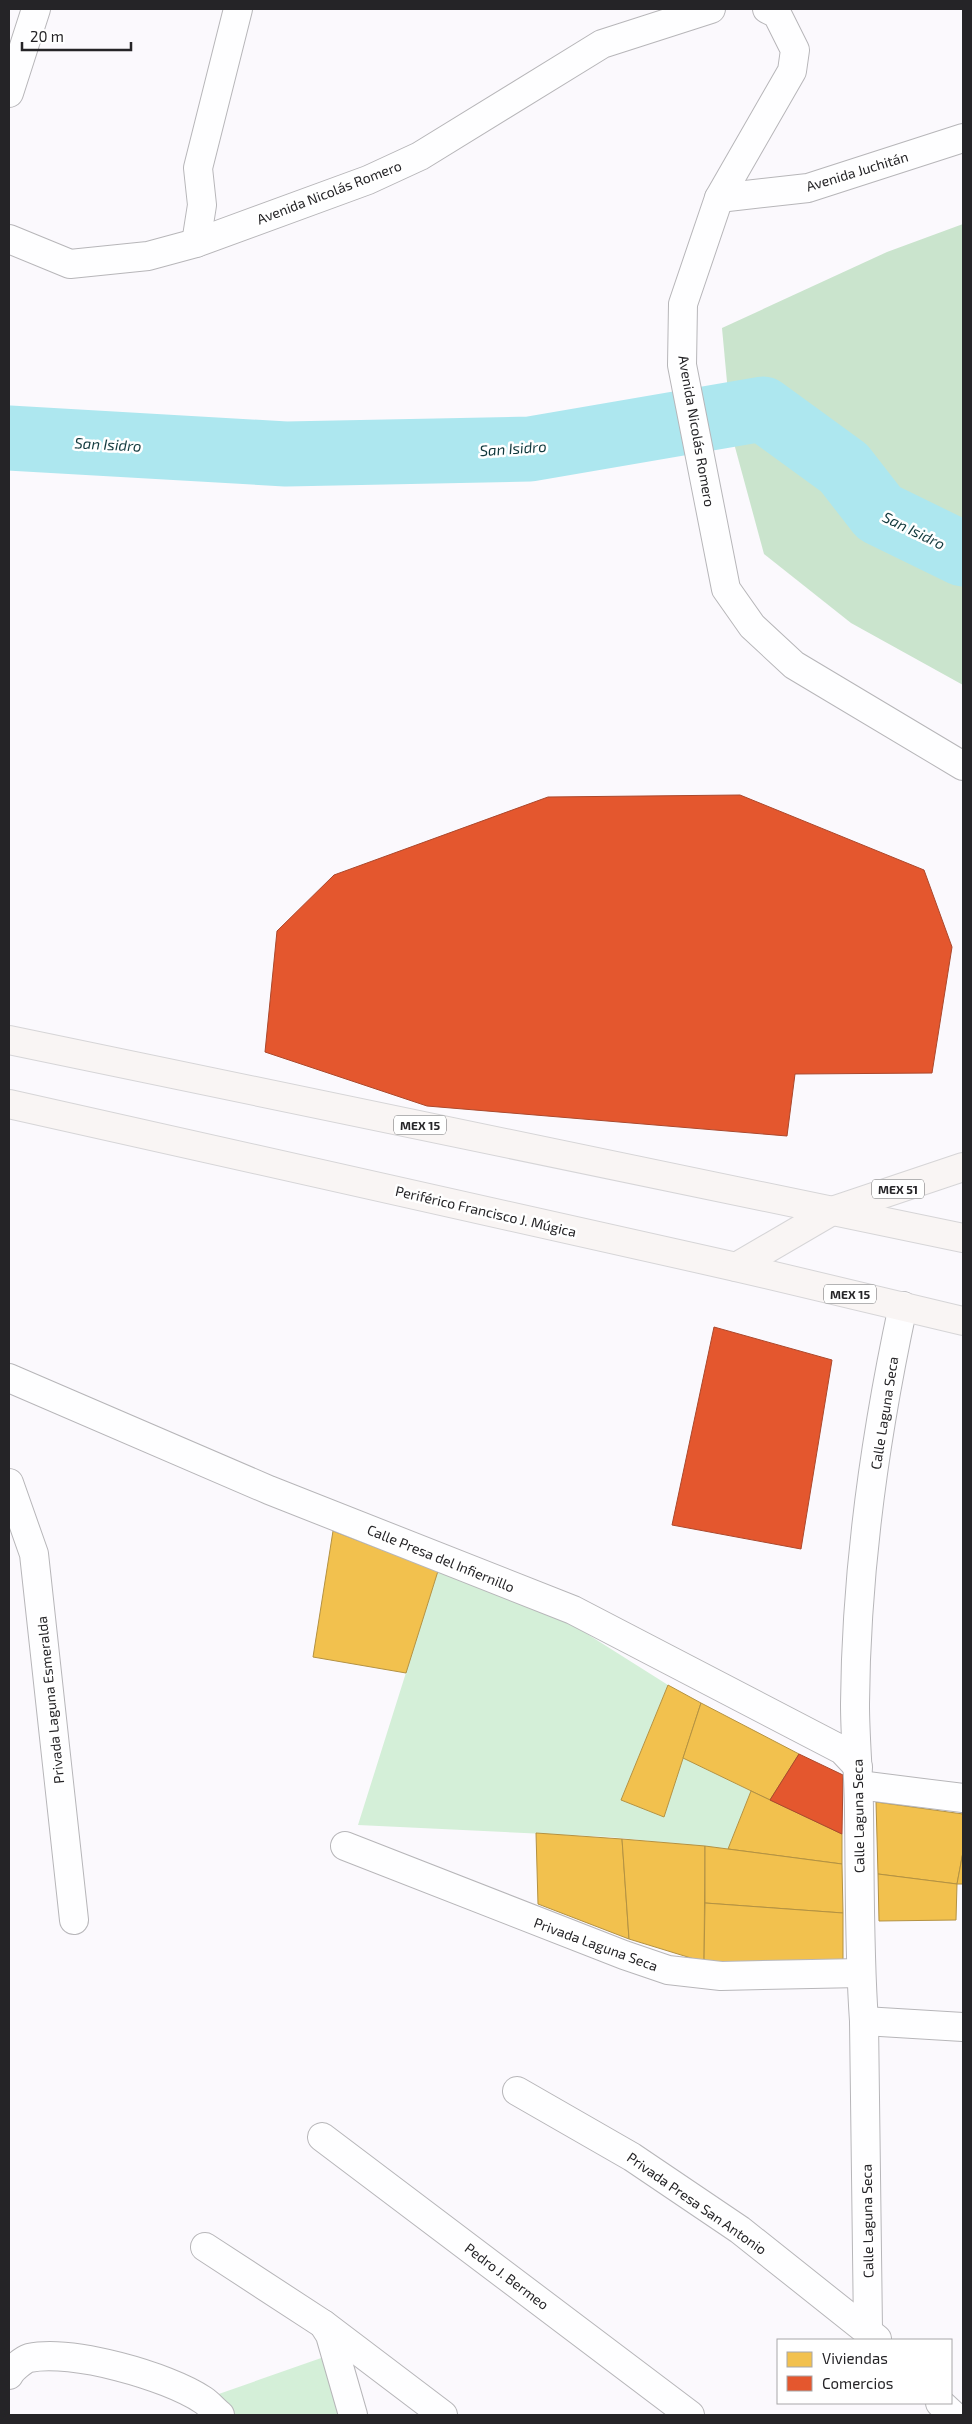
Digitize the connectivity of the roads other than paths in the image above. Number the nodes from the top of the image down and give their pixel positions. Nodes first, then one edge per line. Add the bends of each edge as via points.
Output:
1 (36, 9) edge
2 (238, 9) edge
3 (711, 9) edge
4 (767, 9) edge
5 (9, 93) edge
6 (963, 138) edge
7 (719, 198) junction
8 (9, 240) edge
9 (196, 243) junction
10 (963, 766) edge
11 (9, 1040) edge
12 (9, 1104) edge
13 (963, 1167) edge
14 (832, 1211) junction
15 (963, 1238) edge
16 (736, 1267) junction
17 (903, 1306) junction
18 (963, 1321) edge
19 (9, 1378) edge
20 (9, 1483) edge
21 (858, 1776) junction
22 (963, 1798) edge
23 (345, 1846) dead end
24 (74, 1920) dead end
25 (861, 1973) junction
26 (864, 2021) junction
27 (963, 2027) edge
28 (517, 2091) dead end
29 (322, 2138) dead end
30 (205, 2247) dead end
31 (323, 2324) junction
32 (873, 2335) edge
33 (9, 2375) edge
34 (941, 2404) edge
35 (220, 2415) edge
36 (353, 2415) edge
37 (443, 2415) edge
38 (690, 2415) edge
39 (953, 2415) edge

1 - 5 street
2 - 9 street via 198,168 202,206
3 - 9 street, Avenida Nicolás Romero via 602,44 420,156 368,180
4 - 7 street, Avenida Nicolás Romero via 777,14 795,50 792,71
6 - 7 street, Avenida Juchitán via 808,188
7 - 10 street, Avenida Nicolás Romero via 683,304 682,365 726,589 752,626 794,665
8 - 9 street, Avenida Nicolás Romero via 70,264 148,256
11 - 14 main road, MEX 15
12 - 16 main road, Periférico Francisco J. Múgica / MEX 15
13 - 14 main road, MEX 51
14 - 15 main road, MEX 15
14 - 16 main road, MEX 51
16 - 17 main road, Periférico Francisco J. Múgica / MEX 15
17 - 18 main road, Periférico Francisco J. Múgica / MEX 15
17 - 21 street, Calle Laguna Seca via 892,1357 866,1531 856,1648
19 - 21 street, Calle Presa del Infiernillo via 269,1490 572,1610 842,1750
20 - 24 street, Privada Laguna Esmeralda via 34,1554
21 - 22 street
21 - 25 street, Calle Laguna Seca
23 - 25 street, Privada Laguna Seca via 668,1970 721,1976
25 - 26 street, Calle Laguna Seca
26 - 27 street
26 - 32 street, Calle Laguna Seca
28 - 32 street, Privada Presa San Antonio via 632,2157 733,2225
29 - 38 street, Pedro J. Bermeo
30 - 31 street
31 - 36 street via 330,2336
31 - 37 street
33 - 35 street via 28,2358 55,2357 115,2365 148,2374 203,2400
34 - 39 street

